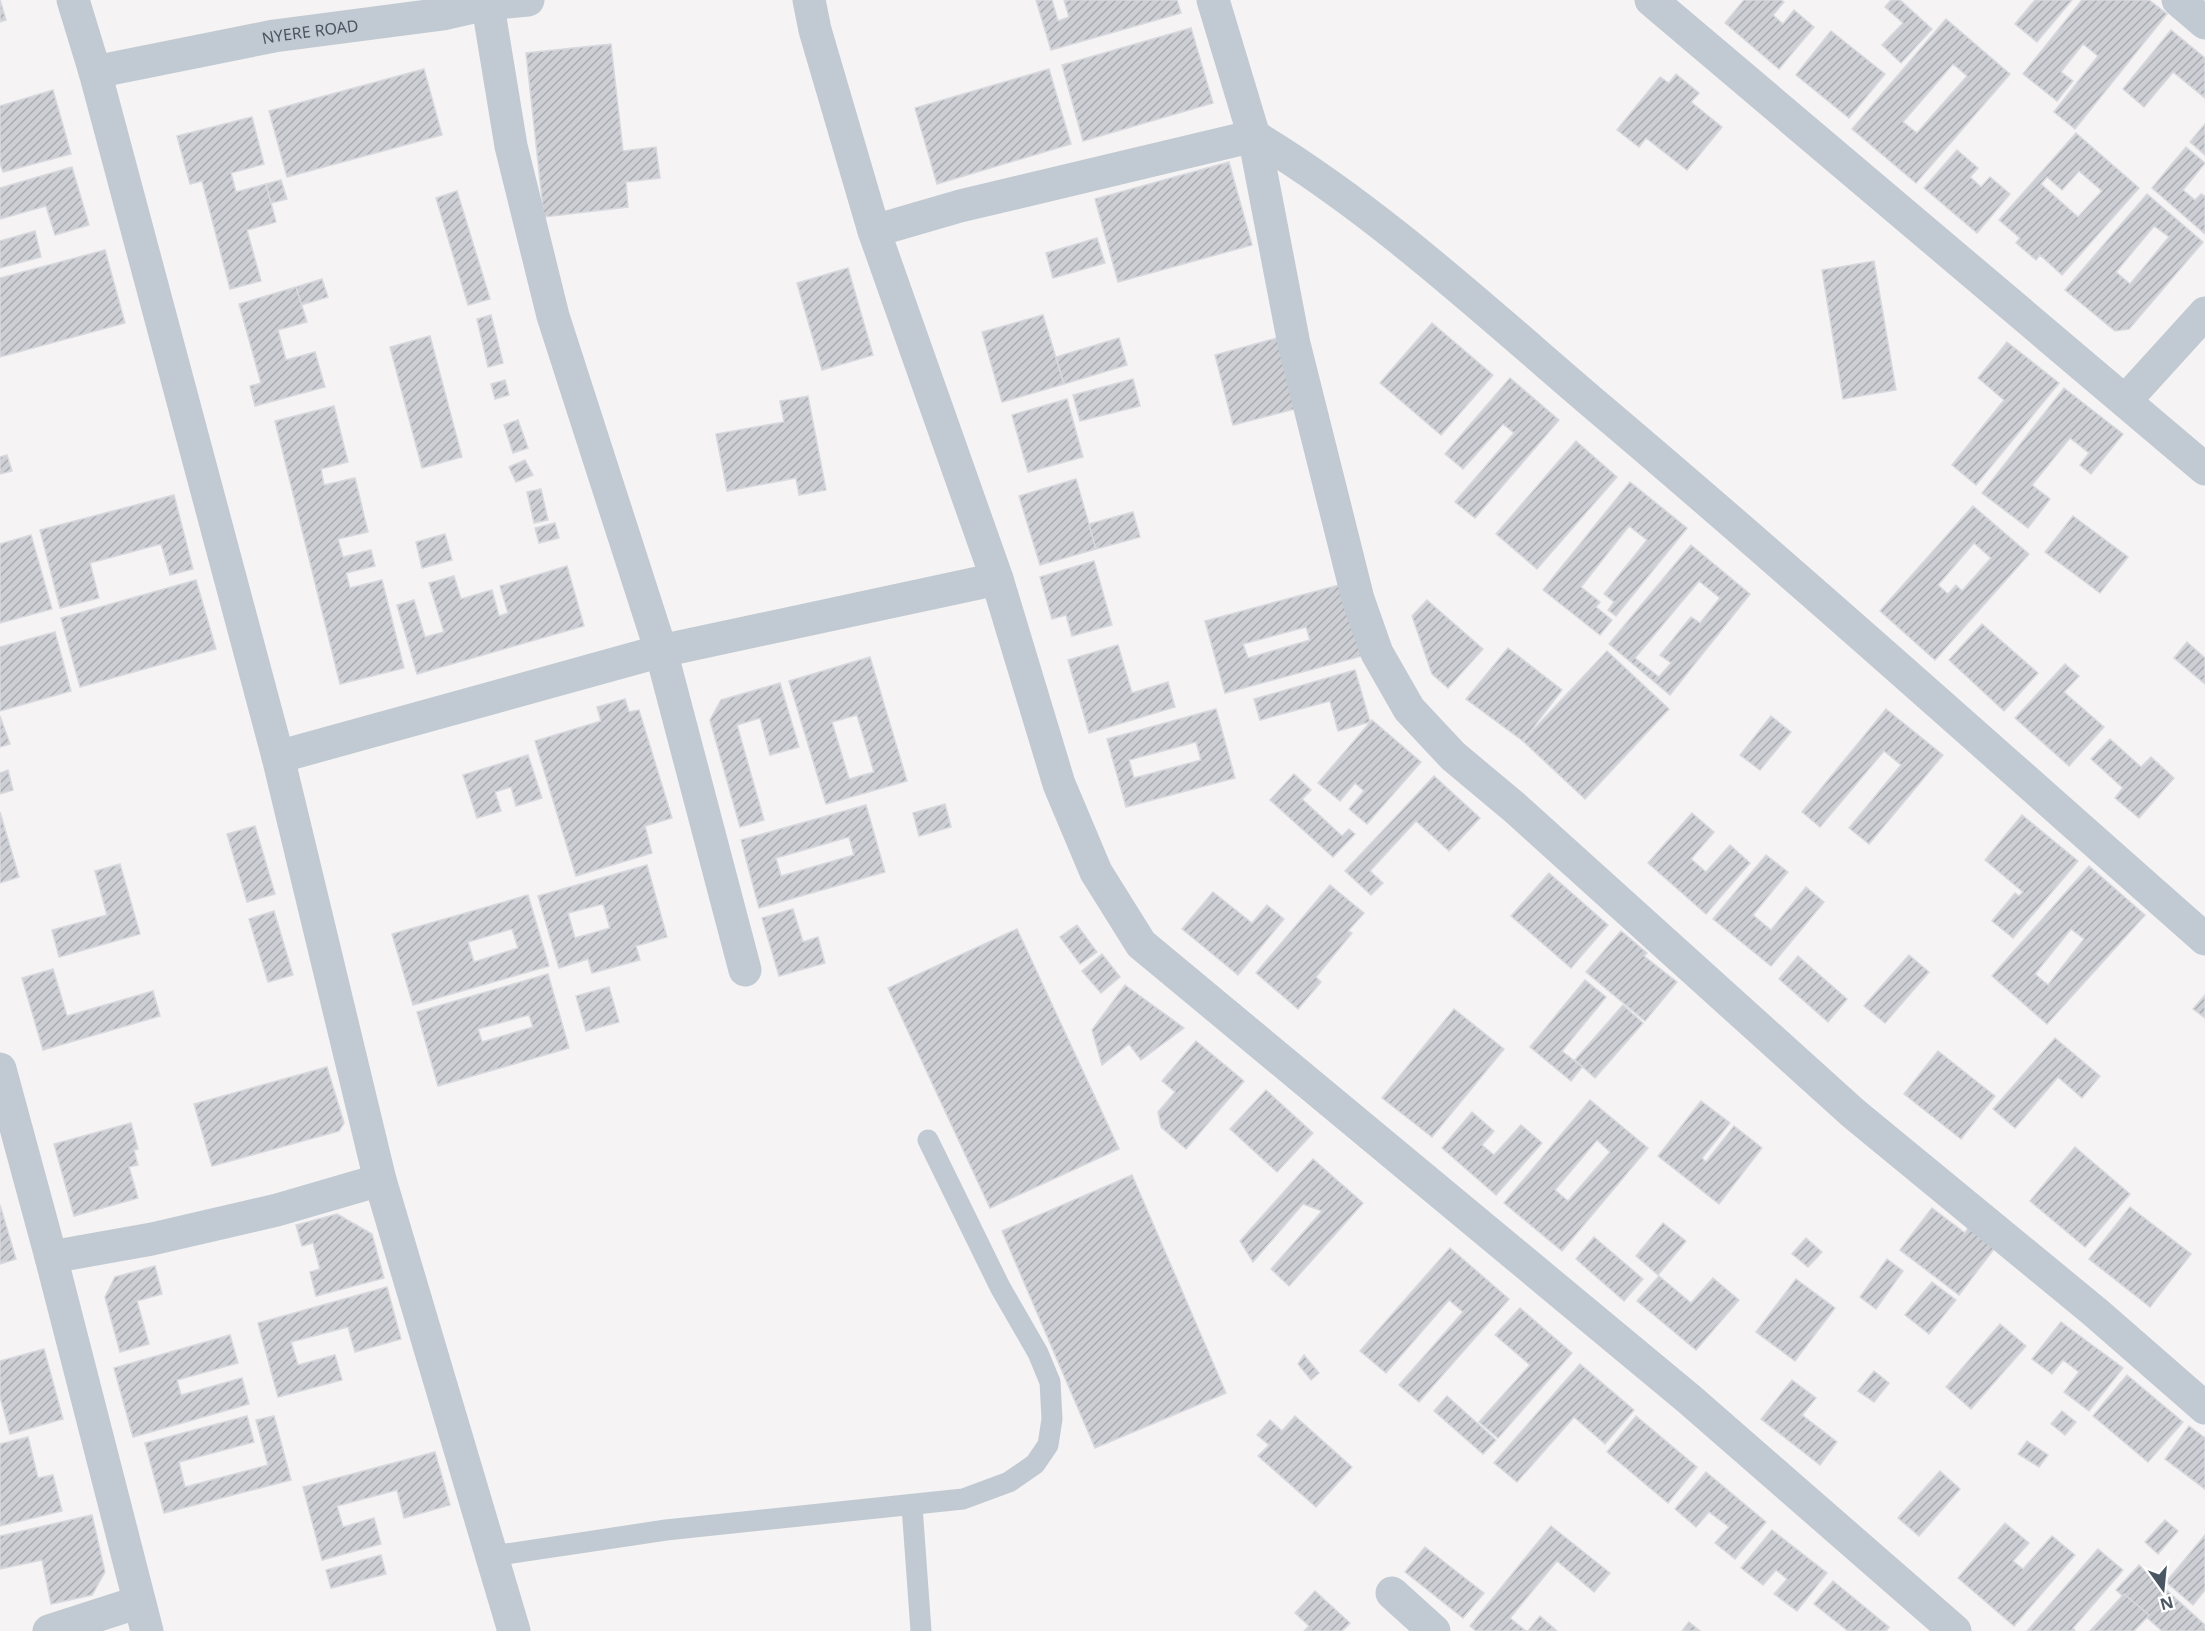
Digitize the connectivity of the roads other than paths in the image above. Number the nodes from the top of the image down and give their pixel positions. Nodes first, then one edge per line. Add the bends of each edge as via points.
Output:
1 (73, 0) edge
2 (528, 0) edge
3 (809, 0) edge
4 (1213, 0) edge
5 (1651, 0) edge
6 (2178, 0) edge
7 (487, 2) edge
8 (2205, 23) edge
9 (95, 72) junction
10 (1254, 136) junction
11 (874, 231) junction
12 (2205, 313) edge
13 (2125, 401) junction
14 (2205, 469) edge
15 (997, 579) junction
16 (661, 651) junction
17 (278, 757) junction
18 (2205, 939) edge
19 (745, 970) dead end
20 (0, 1069) edge
21 (928, 1140) dead end
22 (380, 1180) junction
23 (51, 1257) junction
24 (2205, 1408) edge
25 (912, 1506) junction
26 (493, 1557) junction
27 (1392, 1593) dead end
28 (143, 1616) edge
29 (49, 1631) edge
30 (514, 1631) edge
31 (921, 1631) edge
32 (1434, 1631) edge
33 (1955, 1631) edge

1 - 9 street
2 - 7 street, NYERE ROAD
3 - 11 street
4 - 10 street
5 - 13 street
6 - 8 street
7 - 9 street, NYERE ROAD via 442,14 274,36
7 - 16 street via 511,146 553,316
9 - 17 street
10 - 11 street via 960,206
10 - 18 street via 1302,166 1423,259 1630,434
10 - 24 street via 1294,344 1358,599 1377,653 1409,709 1453,756 1853,1113
11 - 15 street
12 - 13 street
13 - 14 street
15 - 16 street
15 - 33 street via 1059,784 1096,872 1141,944 1689,1399
16 - 17 street
16 - 19 street
17 - 22 street
20 - 23 street
21 - 25 lane via 1000,1287 1038,1353 1050,1382 1052,1419 1048,1445 1042,1455 1009,1482 963,1499
22 - 23 street via 277,1210
22 - 26 street
23 - 28 street
25 - 26 lane via 666,1530
25 - 31 lane
26 - 30 street
27 - 32 street
28 - 29 street

